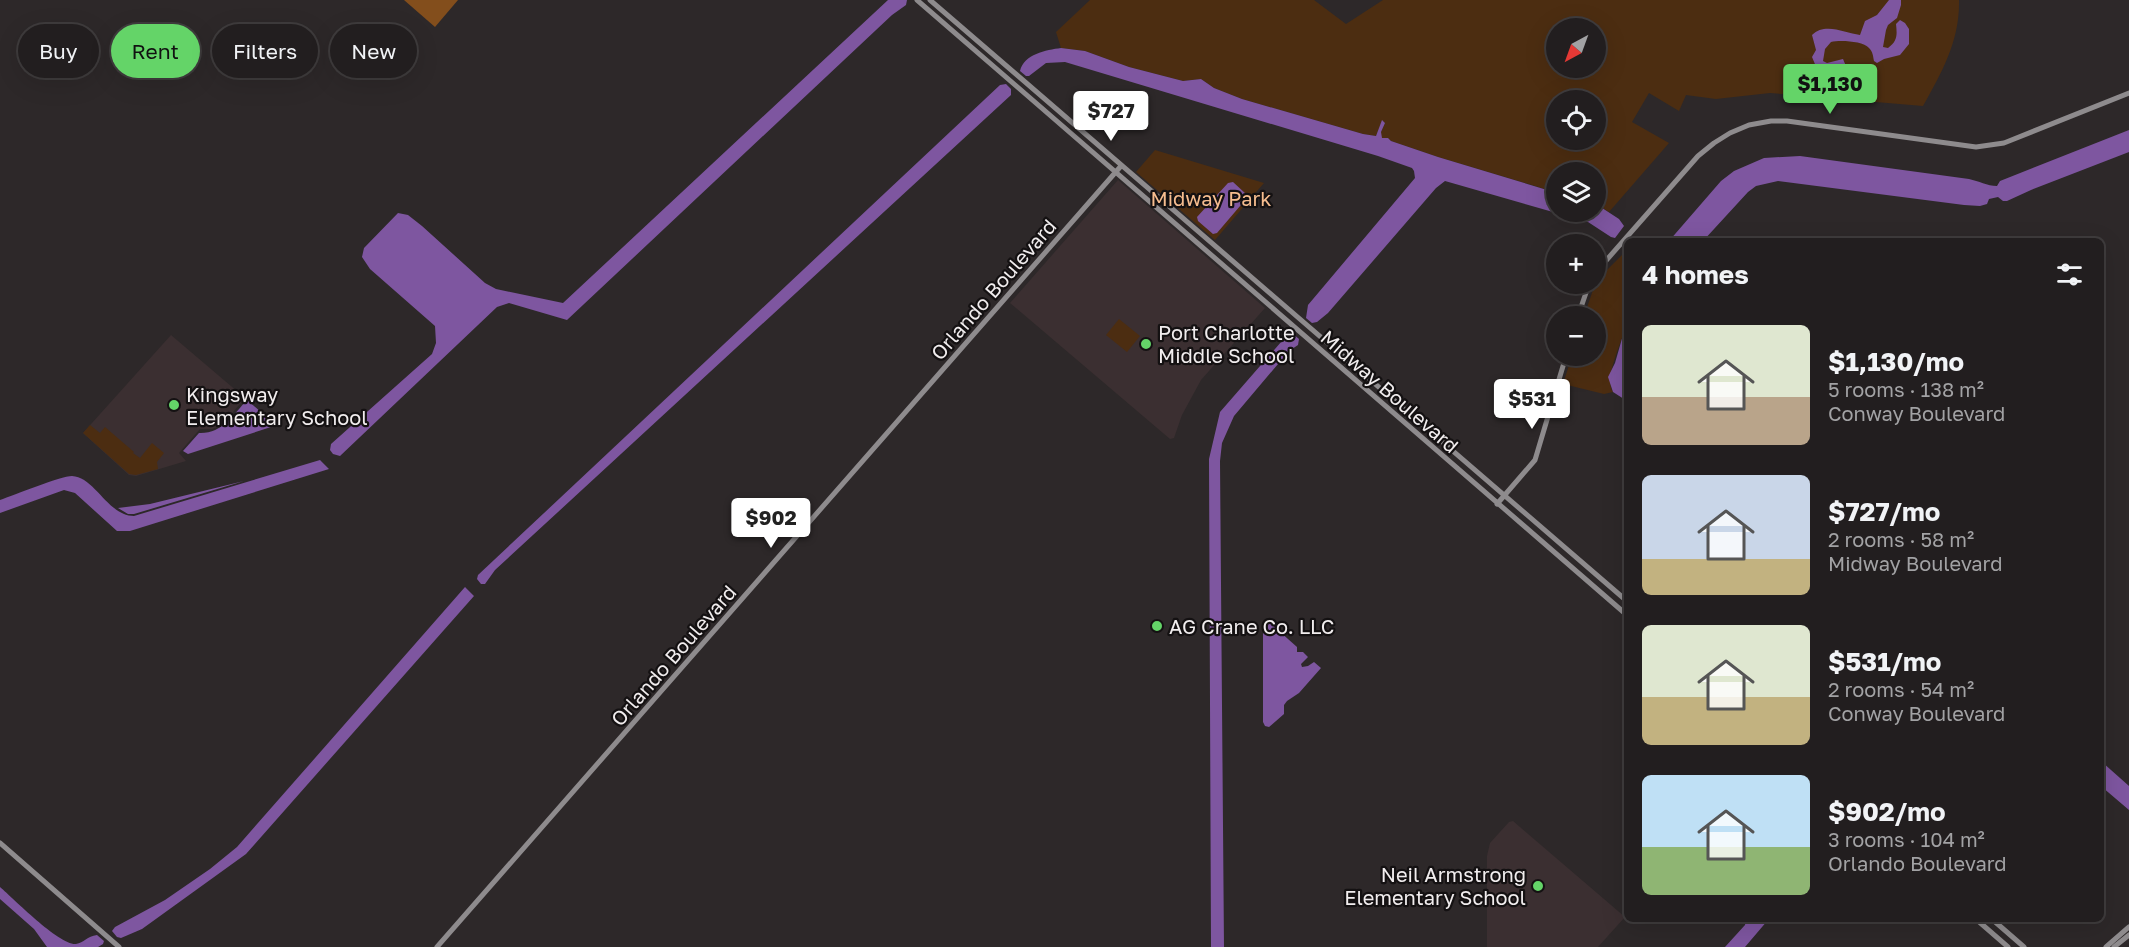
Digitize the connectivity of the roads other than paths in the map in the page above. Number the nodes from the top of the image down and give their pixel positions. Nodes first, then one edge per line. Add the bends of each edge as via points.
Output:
1 (917, 0) edge
2 (930, 0) edge
3 (2129, 93) edge
4 (1121, 166) junction
5 (1115, 173) junction
6 (1626, 238) edge
7 (1624, 240) edge
8 (1606, 261) edge
9 (1563, 366) edge
10 (1504, 496) junction
11 (1497, 504) junction
12 (1624, 599) edge
13 (1624, 613) edge
14 (0, 843) edge
15 (1979, 922) edge
16 (1995, 922) edge
17 (2129, 927) edge
18 (2129, 935) edge
19 (119, 947) edge
20 (437, 947) edge
21 (2008, 947) edge
22 (2024, 947) edge
23 (2106, 947) edge
24 (2114, 947) edge

1 - 5 street, Midway Boulevard
2 - 4 street, Midway Boulevard
3 - 6 street via 1988,147 1787,121 1743,127 1698,156
4 - 5 street, Orlando Boulevard
4 - 10 street, Midway Boulevard
5 - 11 street, Midway Boulevard
5 - 20 street, Orlando Boulevard
7 - 8 street
9 - 10 street via 1535,460
10 - 11 street
10 - 12 street, Midway Boulevard
11 - 13 street, Midway Boulevard
14 - 19 street
15 - 21 street
16 - 22 street
17 - 23 street
18 - 24 street

